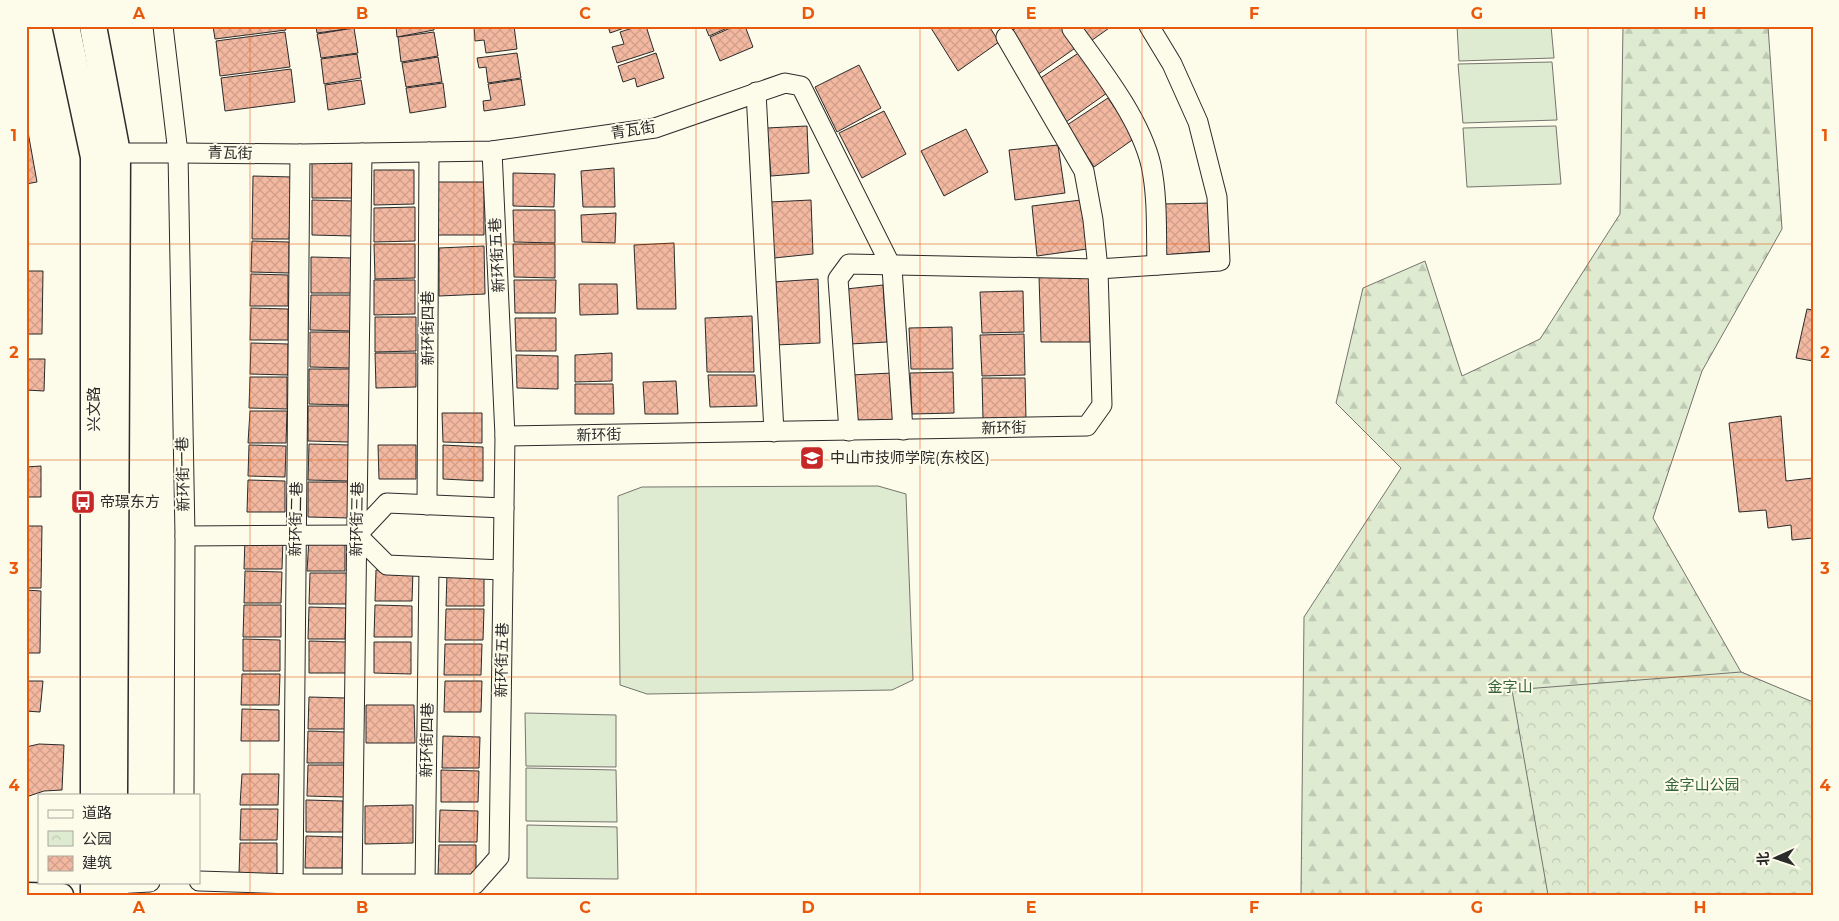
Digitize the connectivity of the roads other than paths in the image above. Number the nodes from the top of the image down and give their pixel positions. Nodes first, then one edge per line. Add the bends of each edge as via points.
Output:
1 (66, 26) edge
2 (93, 26) edge
3 (164, 26) edge
4 (1149, 26) edge
5 (1072, 29) dead end
6 (1006, 37) dead end
7 (756, 92) junction
8 (492, 151) junction
9 (178, 152) junction
10 (429, 152) junction
11 (362, 153) junction
12 (300, 154) junction
13 (105, 155) junction
14 (891, 265) junction
15 (1157, 265) junction
16 (1098, 269) junction
17 (849, 430) junction
18 (903, 430) junction
19 (774, 432) junction
20 (505, 436) junction
21 (427, 505) junction
22 (504, 508) junction
23 (296, 535) junction
24 (357, 535) junction
25 (184, 536) junction
26 (429, 567) junction
27 (503, 570) junction
28 (94, 794) edge
29 (114, 794) edge
30 (184, 794) edge
31 (200, 881) edge
32 (132, 884) edge
33 (293, 884) junction
34 (352, 884) junction
35 (426, 884) junction
36 (104, 887) edge
37 (26, 894) edge
38 (62, 895) edge

1 - 13 main road, 兴文路
2 - 13 main road, 兴文路
3 - 9 street, 新环街一巷
4 - 15 street via 1172,64 1198,122 1217,197 1220,261
5 - 15 street via 1110,82 1139,132 1151,164 1156,196
6 - 16 street, 新环街 via 1084,171
7 - 8 street, 青瓦街 via 655,128
7 - 14 street, 青瓦街 via 785,83 801,86
7 - 19 street
8 - 10 street, 青瓦街
8 - 20 street, 新环街五巷
9 - 12 street, 青瓦街
9 - 13 street, 青瓦街
9 - 25 street, 新环街一巷
10 - 11 street, 青瓦街
10 - 21 street, 新环街四巷
11 - 12 street, 青瓦街
11 - 24 street, 新环街三巷
12 - 23 street, 新环街二巷
13 - 28 main road, 兴文路
13 - 29 main road, 兴文路
14 - 16 street
14 - 17 street via 849,264 838,279
14 - 18 street, 青瓦街
15 - 16 street
16 - 18 street, 新环街 via 1102,405 1087,426
17 - 18 street, 新环街
17 - 19 street, 新环街
19 - 20 street, 新环街
20 - 22 street, 新环街五巷
21 - 22 street
21 - 24 street via 387,503
22 - 27 street, 新环街五巷
23 - 24 street
23 - 25 street
23 - 33 street, 新环街二巷
24 - 26 street via 386,565
24 - 34 street, 新环街三巷
25 - 30 street, 新环街一巷
26 - 27 street
26 - 35 street, 新环街四巷
27 - 35 street, 新环街五巷 via 499,857 475,884
31 - 33 street, 新环街五巷
32 - 36 street
33 - 34 street, 新环街五巷
34 - 35 street, 新环街五巷
37 - 38 street

